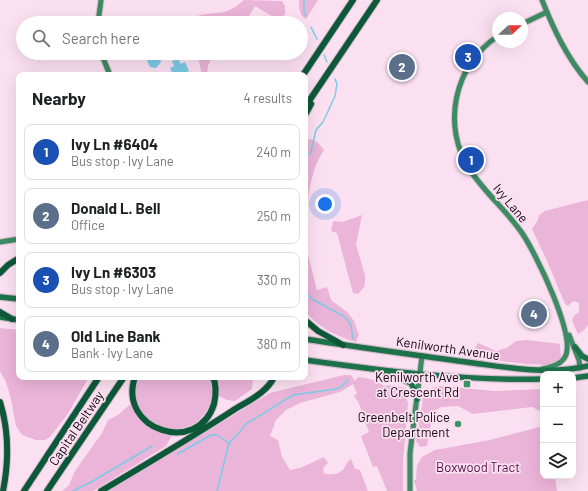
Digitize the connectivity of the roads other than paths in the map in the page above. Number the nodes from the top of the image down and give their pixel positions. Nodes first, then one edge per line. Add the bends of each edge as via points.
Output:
1 (101, 0) edge
2 (354, 0) edge
3 (377, 0) edge
4 (542, 0) edge
5 (547, 12) junction
6 (99, 16) edge
7 (528, 21) edge
8 (492, 40) edge
9 (104, 60) edge
10 (330, 70) junction
11 (109, 72) edge
12 (305, 72) edge
13 (588, 82) edge
14 (308, 103) edge
15 (308, 110) edge
16 (16, 239) edge
17 (0, 242) edge
18 (16, 260) edge
19 (0, 274) edge
20 (0, 297) edge
21 (16, 299) edge
22 (0, 312) edge
23 (0, 317) edge
24 (12, 319) junction
25 (16, 320) edge
26 (308, 323) edge
27 (564, 325) junction
28 (308, 339) edge
29 (343, 345) junction
30 (574, 347) junction
31 (422, 356) junction
32 (588, 359) edge
33 (308, 360) edge
34 (588, 366) edge
35 (580, 368) junction
36 (539, 369) junction
37 (374, 370) junction
38 (576, 372) edge
39 (420, 374) junction
40 (588, 376) edge
41 (576, 378) edge
42 (540, 379) edge
43 (97, 380) edge
44 (122, 380) edge
45 (134, 380) edge
46 (214, 380) edge
47 (273, 380) edge
48 (417, 399) junction
49 (0, 402) edge
50 (3, 491) edge
51 (24, 491) edge
52 (47, 491) edge
53 (101, 491) edge
54 (410, 491) edge

1 - 6 street
2 - 12 highway
3 - 10 highway
4 - 5 street
5 - 7 street
5 - 13 street via 563,48
8 - 27 street, Ivy Lane via 477,55 462,78 454,109 456,137 470,170 517,225 533,250
9 - 11 street
10 - 14 highway
10 - 15 highway
16 - 17 street
18 - 19 highway
20 - 21 main road
22 - 24 highway
23 - 24 main road
24 - 25 main road
26 - 29 highway
27 - 30 street, Ivy Lane
27 - 36 street, Ivy Lane via 568,344 566,356 558,364
28 - 29 main road, Kenilworth Avenue
29 - 31 main road, Kenilworth Avenue
30 - 32 main road
30 - 35 street, Ivy Lane
31 - 36 main road, Kenilworth Avenue via 511,368
31 - 39 street
33 - 37 main road, Kenilworth Avenue
34 - 35 main road, Kenilworth Avenue
35 - 36 main road, Kenilworth Avenue
35 - 38 main road
37 - 39 main road, Kenilworth Avenue
37 - 48 main road via 409,382
39 - 42 main road, Kenilworth Avenue
39 - 48 street
40 - 41 main road
43 - 51 highway, Capital Beltway
44 - 52 highway, Capital Beltway
45 - 46 highway via 132,396 138,412 158,430 174,433 196,427 208,416 215,398
47 - 53 highway via 262,391 201,431
48 - 54 street via 410,452
49 - 50 highway via 8,444 7,474

